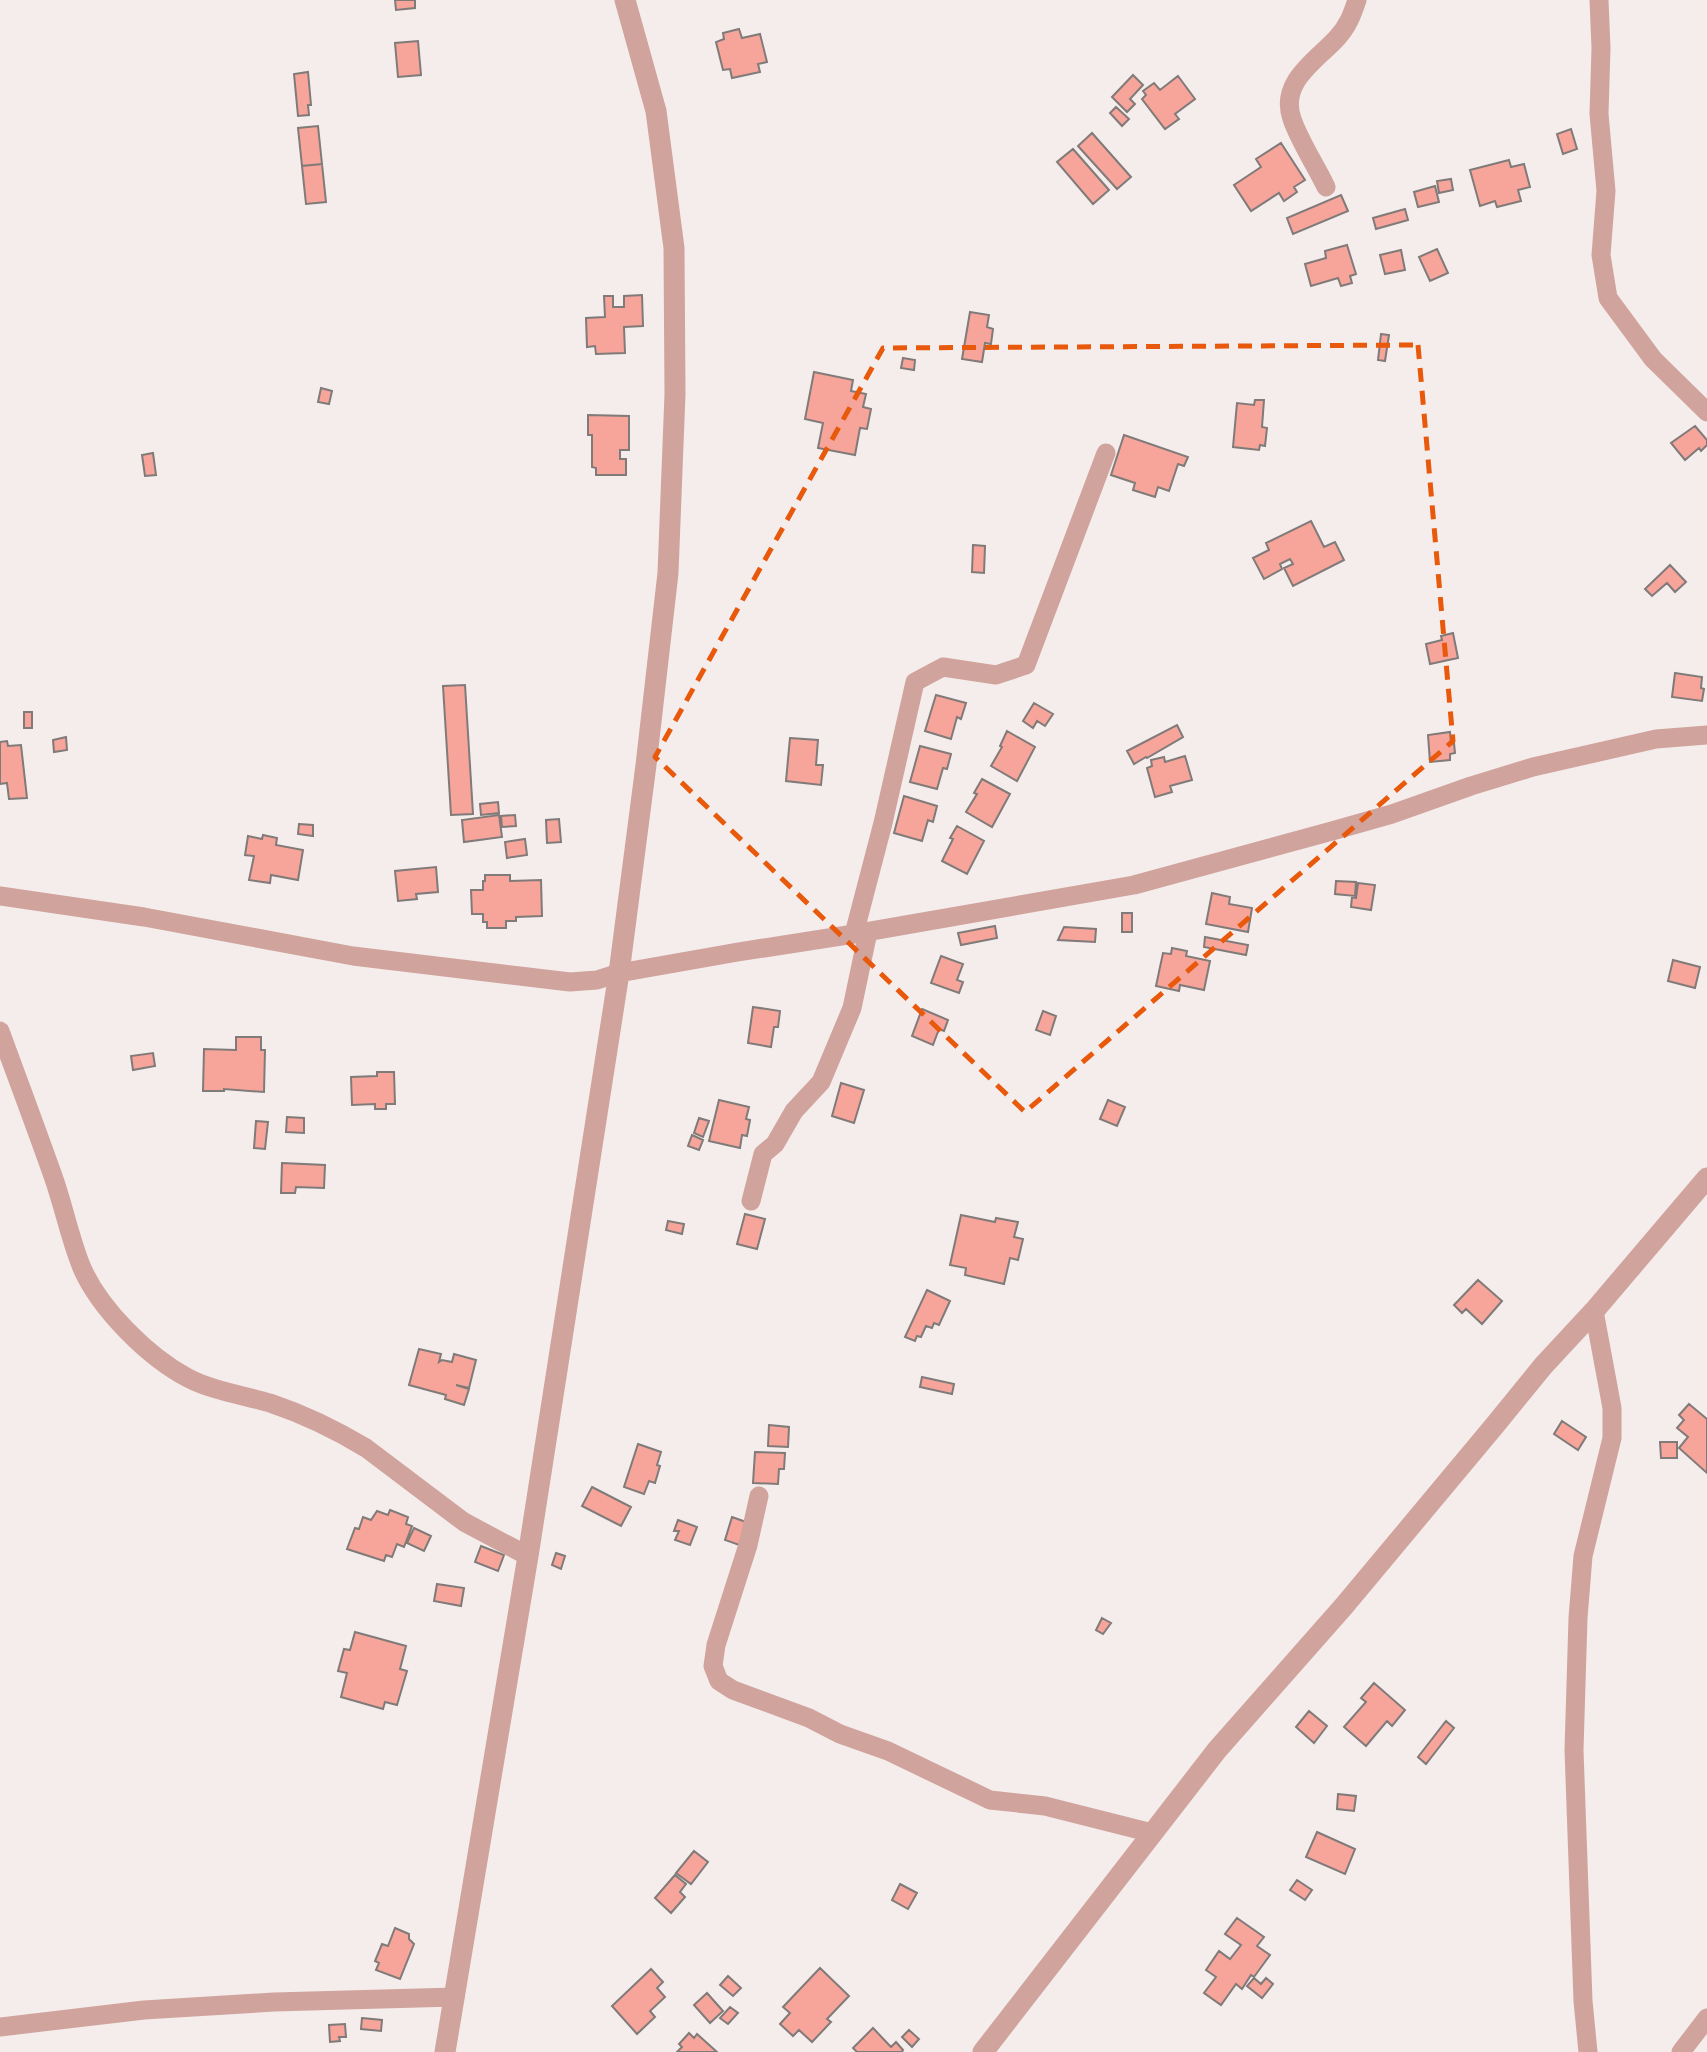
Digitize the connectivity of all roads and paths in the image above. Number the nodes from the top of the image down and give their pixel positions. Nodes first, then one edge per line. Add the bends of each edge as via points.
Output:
1 (625, 0) edge
2 (1357, 0) edge
3 (1599, 0) edge
4 (1326, 187) dead end
5 (1707, 412) edge
6 (1106, 453) dead end
7 (1707, 734) edge
8 (0, 896) edge
9 (861, 933) junction
10 (618, 973) junction
11 (0, 1031) edge
12 (1707, 1178) edge
13 (751, 1202) dead end
14 (1594, 1311) junction
15 (760, 1496) dead end
16 (528, 1556) junction
17 (1152, 1833) junction
18 (455, 1997) junction
19 (1707, 2018) edge
20 (0, 2027) edge
21 (445, 2052) edge
22 (983, 2052) edge
23 (1588, 2052) edge
24 (1681, 2052) edge

1 - 10 street via 656,111 665,171 674,248 675,394 668,573
2 - 4 street via 1350,22 1337,39 1303,70 1289,103
3 - 5 street via 1599,114 1606,191 1601,255 1608,298 1653,359
6 - 9 street via 1026,665 996,675 943,667 915,682
7 - 9 street via 1656,739 1533,767 1380,817 1133,885
8 - 10 street via 354,956 570,982
9 - 10 street
9 - 13 street via 852,1008 821,1082 763,1154
10 - 16 street
11 - 16 street via 83,1270 105,1306 131,1335 189,1379 273,1404 350,1438 464,1522
12 - 14 street
14 - 17 street via 1217,1750
14 - 23 street via 1612,1408 1612,1438 1583,1556 1578,1618 1574,1750
15 - 17 street via 716,1645 713,1666 719,1681 888,1751 990,1800 1045,1806
16 - 18 street
17 - 22 street
18 - 20 street via 144,2010
18 - 21 street
19 - 24 street

